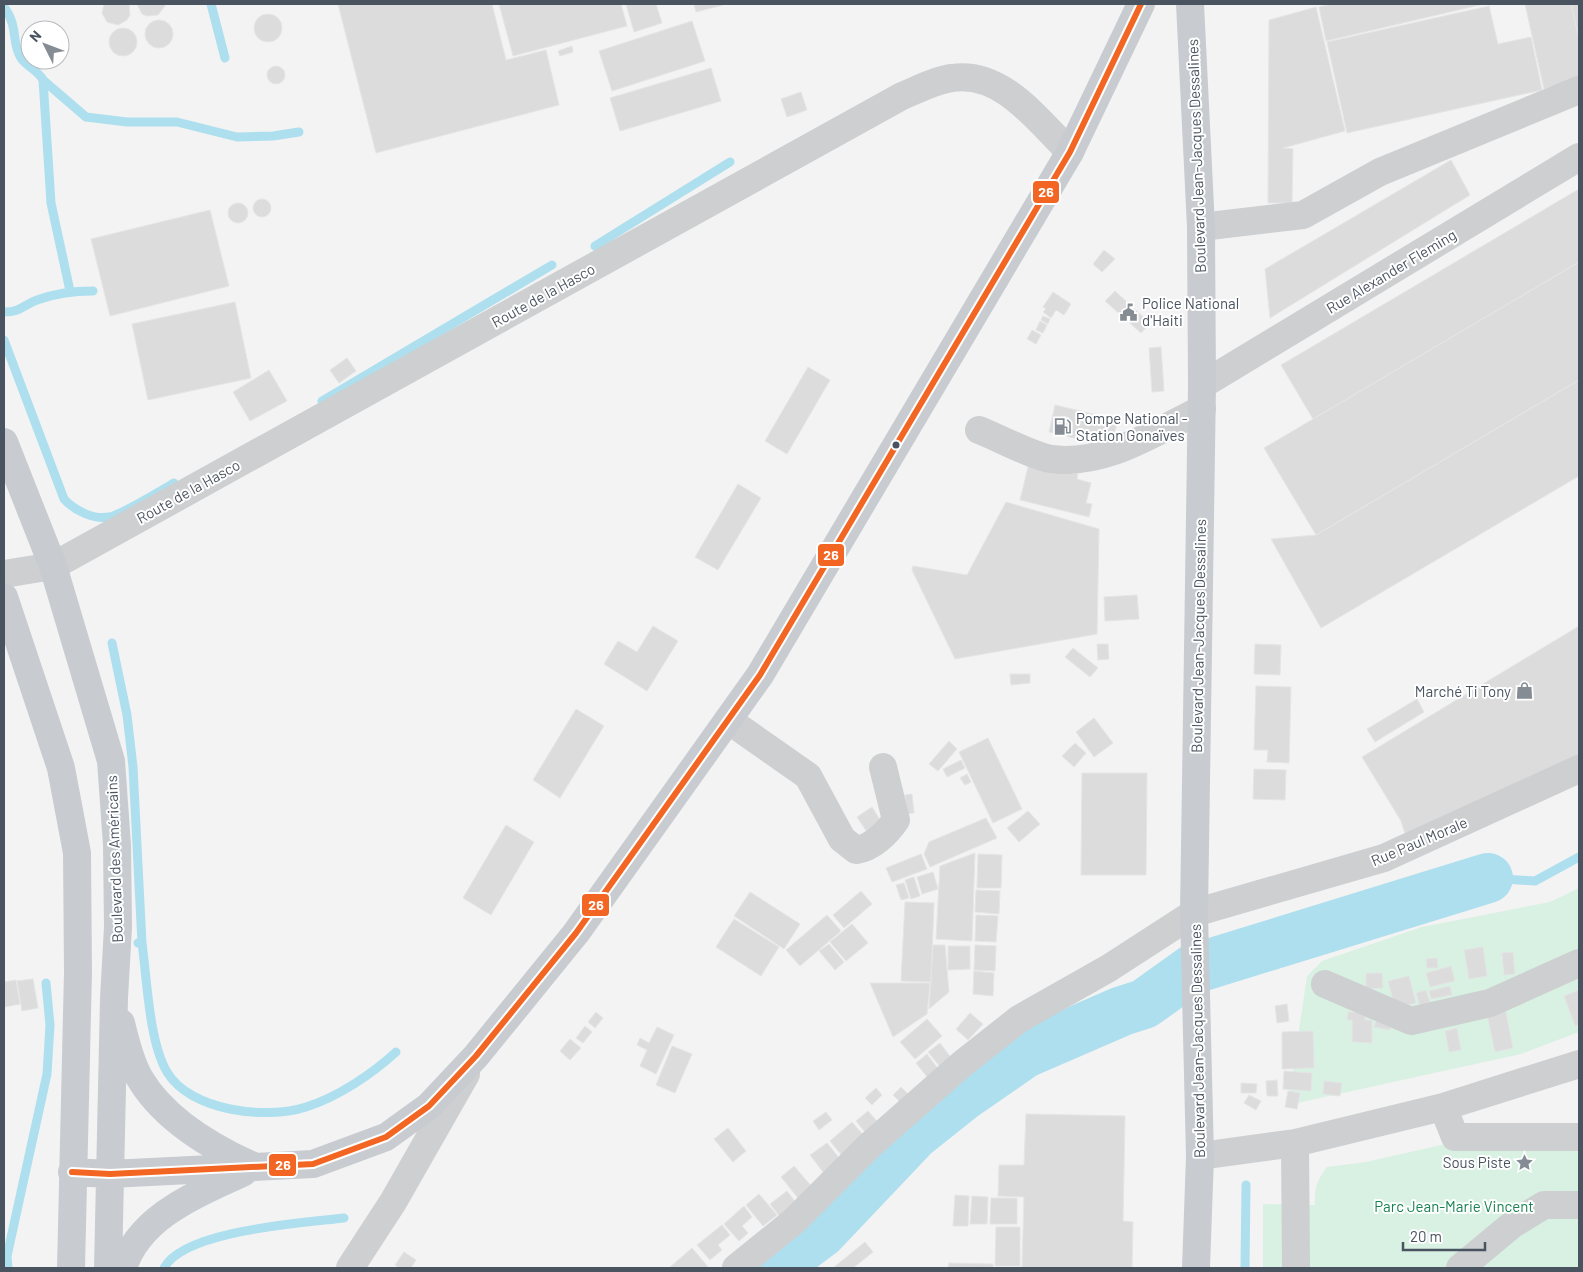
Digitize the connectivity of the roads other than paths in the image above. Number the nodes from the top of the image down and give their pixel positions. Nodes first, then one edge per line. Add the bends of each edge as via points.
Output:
1 (1141, 4) edge
2 (1190, 4) edge
3 (1579, 90) edge
4 (1070, 152) junction
5 (1579, 157) edge
6 (1201, 227) junction
7 (1202, 397) junction
8 (979, 430) dead end
9 (4, 442) edge
10 (53, 566) junction
11 (4, 574) edge
12 (4, 597) edge
13 (728, 720) junction
14 (883, 767) dead end
15 (1579, 769) edge
16 (1194, 913) junction
17 (1579, 963) edge
18 (1325, 984) dead end
19 (114, 998) junction
20 (476, 1056) junction
21 (1579, 1064) edge
22 (1443, 1107) junction
23 (1579, 1137) edge
24 (1295, 1143) junction
25 (1200, 1156) junction
26 (254, 1167) junction
27 (72, 1172) junction
28 (110, 1174) junction
29 (1579, 1205) edge
30 (71, 1268) edge
31 (108, 1268) edge
32 (123, 1268) edge
33 (350, 1268) edge
34 (736, 1268) edge
35 (1196, 1268) edge
36 (1296, 1268) edge
37 (1460, 1268) edge

1 - 4 main road
2 - 6 main road, Boulevard Jean-Jacques Dessalines
3 - 6 street via 1380,172 1303,215
4 - 10 street, Route de la Hasco via 1008,92 972,77 951,78 902,96
4 - 13 main road via 760,675
5 - 7 street, Rue Alexander Fleming
6 - 7 main road, Boulevard Jean-Jacques Dessalines
7 - 8 street, Rue Alexander Fleming via 1113,453 1085,458 1050,459
7 - 16 main road, Boulevard Jean-Jacques Dessalines
9 - 10 main road, Boulevard des Américains
10 - 11 street, Route de la Hasco
10 - 19 main road, Boulevard des Américains via 111,761 117,846 118,927
12 - 27 main road via 61,768 77,853 78,972
13 - 14 street via 808,776 842,839 856,850 865,849 888,831 896,820
13 - 20 main road via 576,933
15 - 16 street, Rue Paul Morale via 1384,858
16 - 25 main road, Boulevard Jean-Jacques Dessalines
16 - 34 street, Rue Paul Morale via 1109,968 1019,1020 990,1042 869,1146 794,1221
17 - 18 street via 1490,1003 1411,1021
19 - 26 main road via 138,1076 153,1097 186,1128
19 - 28 main road, Boulevard des Américains
20 - 26 main road via 429,1106 386,1137 313,1164
20 - 33 street via 393,1202
21 - 22 street
22 - 23 street via 1455,1138
22 - 24 street
24 - 25 street
24 - 36 street
25 - 35 main road, Boulevard Jean-Jacques Dessalines
26 - 28 main road
26 - 32 main road via 186,1200 149,1226 128,1255
27 - 28 main road
27 - 30 main road
28 - 31 main road, Boulevard des Américains
29 - 37 street via 1544,1205 1513,1224

